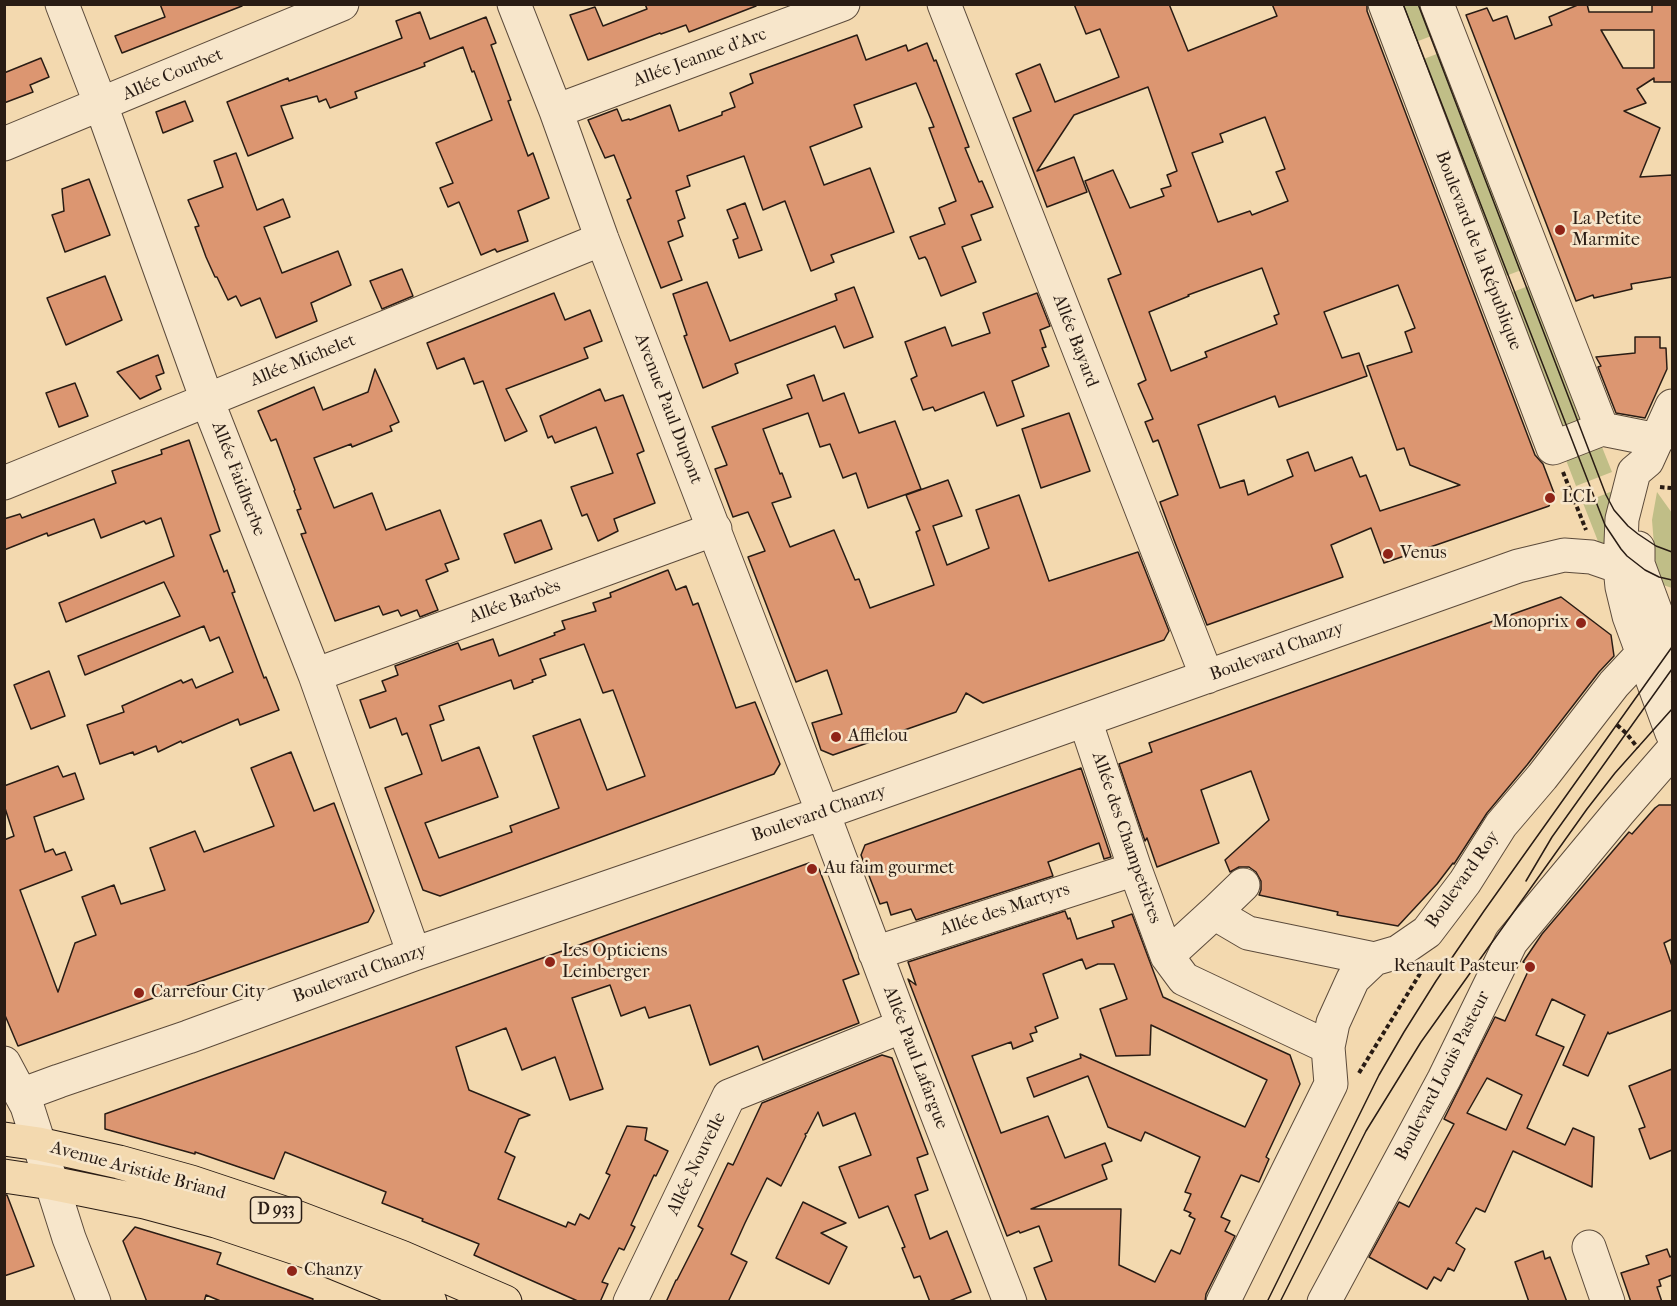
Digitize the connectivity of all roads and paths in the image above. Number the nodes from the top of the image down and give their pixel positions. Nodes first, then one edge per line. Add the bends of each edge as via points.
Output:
1 (62, 4) edge
2 (342, 4) edge
3 (514, 4) edge
4 (843, 4) edge
5 (944, 4) edge
6 (1385, 4) edge
7 (1437, 4) edge
8 (100, 105) junction
9 (556, 111) junction
10 (4, 144) edge
11 (602, 239) junction
12 (207, 400) junction
13 (1672, 406) edge
14 (1602, 429) junction
15 (1553, 448) junction
16 (1654, 463) junction
17 (4, 483) edge
18 (1672, 490) edge
19 (715, 529) junction
20 (1617, 564) junction
21 (1661, 656) edge
22 (315, 675) junction
23 (1207, 677) junction
24 (1085, 720) junction
25 (1616, 725) dead end
26 (1672, 733) edge
27 (1672, 751) edge
28 (1661, 776) edge
29 (823, 813) junction
30 (1135, 869) junction
31 (1243, 885) dead end
32 (1214, 913) junction
33 (875, 952) junction
34 (414, 954) junction
35 (1167, 956) junction
36 (1374, 959) junction
37 (1426, 965) dead end
38 (903, 1026) junction
39 (1328, 1047) junction
40 (4, 1064) edge
41 (1358, 1075) dead end
42 (21, 1095) junction
43 (4, 1139) edge
44 (39, 1144) junction
45 (4, 1176) edge
46 (51, 1183) junction
47 (1589, 1247) dead end
48 (94, 1302) edge
49 (430, 1302) edge
50 (505, 1302) edge
51 (630, 1302) edge
52 (1010, 1302) edge
53 (1223, 1302) edge
54 (1324, 1302) edge
55 (1608, 1302) edge

1 - 8 street, Allée Faidherbe
2 - 8 street, Allée Courbet
3 - 9 street, Avenue Paul Dupont
4 - 9 street, Allée Jeanne d'Arc
5 - 23 street, Allée Bayard
6 - 15 street, Boulevard de la République
7 - 14 street
8 - 10 street, Allée Courbet
8 - 12 street, Allée Faidherbe
9 - 11 street, Avenue Paul Dupont
11 - 12 street, Allée Michelet
11 - 19 street, Avenue Paul Dupont
12 - 17 street, Allée Michelet
12 - 22 street, Allée Faidherbe
13 - 16 street
14 - 15 street
14 - 16 street
15 - 20 path via 1588,537
16 - 18 path
16 - 20 street via 1634,472 1622,519
19 - 22 street, Allée Barbès
19 - 29 street, Avenue Paul Dupont
20 - 21 street via 1629,616
20 - 23 street, Boulevard Chanzy via 1564,555 1518,566
21 - 26 street
21 - 36 street, Boulevard Roy via 1614,684 1501,825 1428,932 1398,952
22 - 34 street, Allée Faidherbe
23 - 24 street, Boulevard Chanzy
24 - 29 street, Boulevard Chanzy
24 - 30 street, Allée des Champetières
25 - 28 path
27 - 28 street, Boulevard Louis Pasteur
28 - 54 street, Boulevard Louis Pasteur via 1511,942 1444,1078
29 - 33 street, Allée Paul Lafargue
29 - 34 street, Boulevard Chanzy
30 - 33 street, Allée des Martyrs
30 - 35 street, Allée des Champetières
31 - 32 street
32 - 35 street
32 - 36 street via 1248,933
33 - 38 street, Allée Paul Lafargue
34 - 42 street, Boulevard Chanzy
35 - 39 street, Allée des Champetières via 1184,980
36 - 39 street, Boulevard Roy via 1353,979 1333,1023
37 - 41 path
38 - 51 street, Allée Nouvelle via 729,1096
38 - 52 street, Allée Paul Lafargue
39 - 53 street, Boulevard Roy via 1331,1084
40 - 42 street
42 - 44 street
43 - 44 main road, Avenue Aristide Briand / D 933
44 - 46 street
44 - 50 main road, Avenue Aristide Briand / D 933 via 191,1182 296,1217
45 - 46 main road, Avenue Aristide Briand / D 933
46 - 48 street
46 - 49 main road, Avenue Aristide Briand / D 933 via 216,1221 308,1252
47 - 55 street

